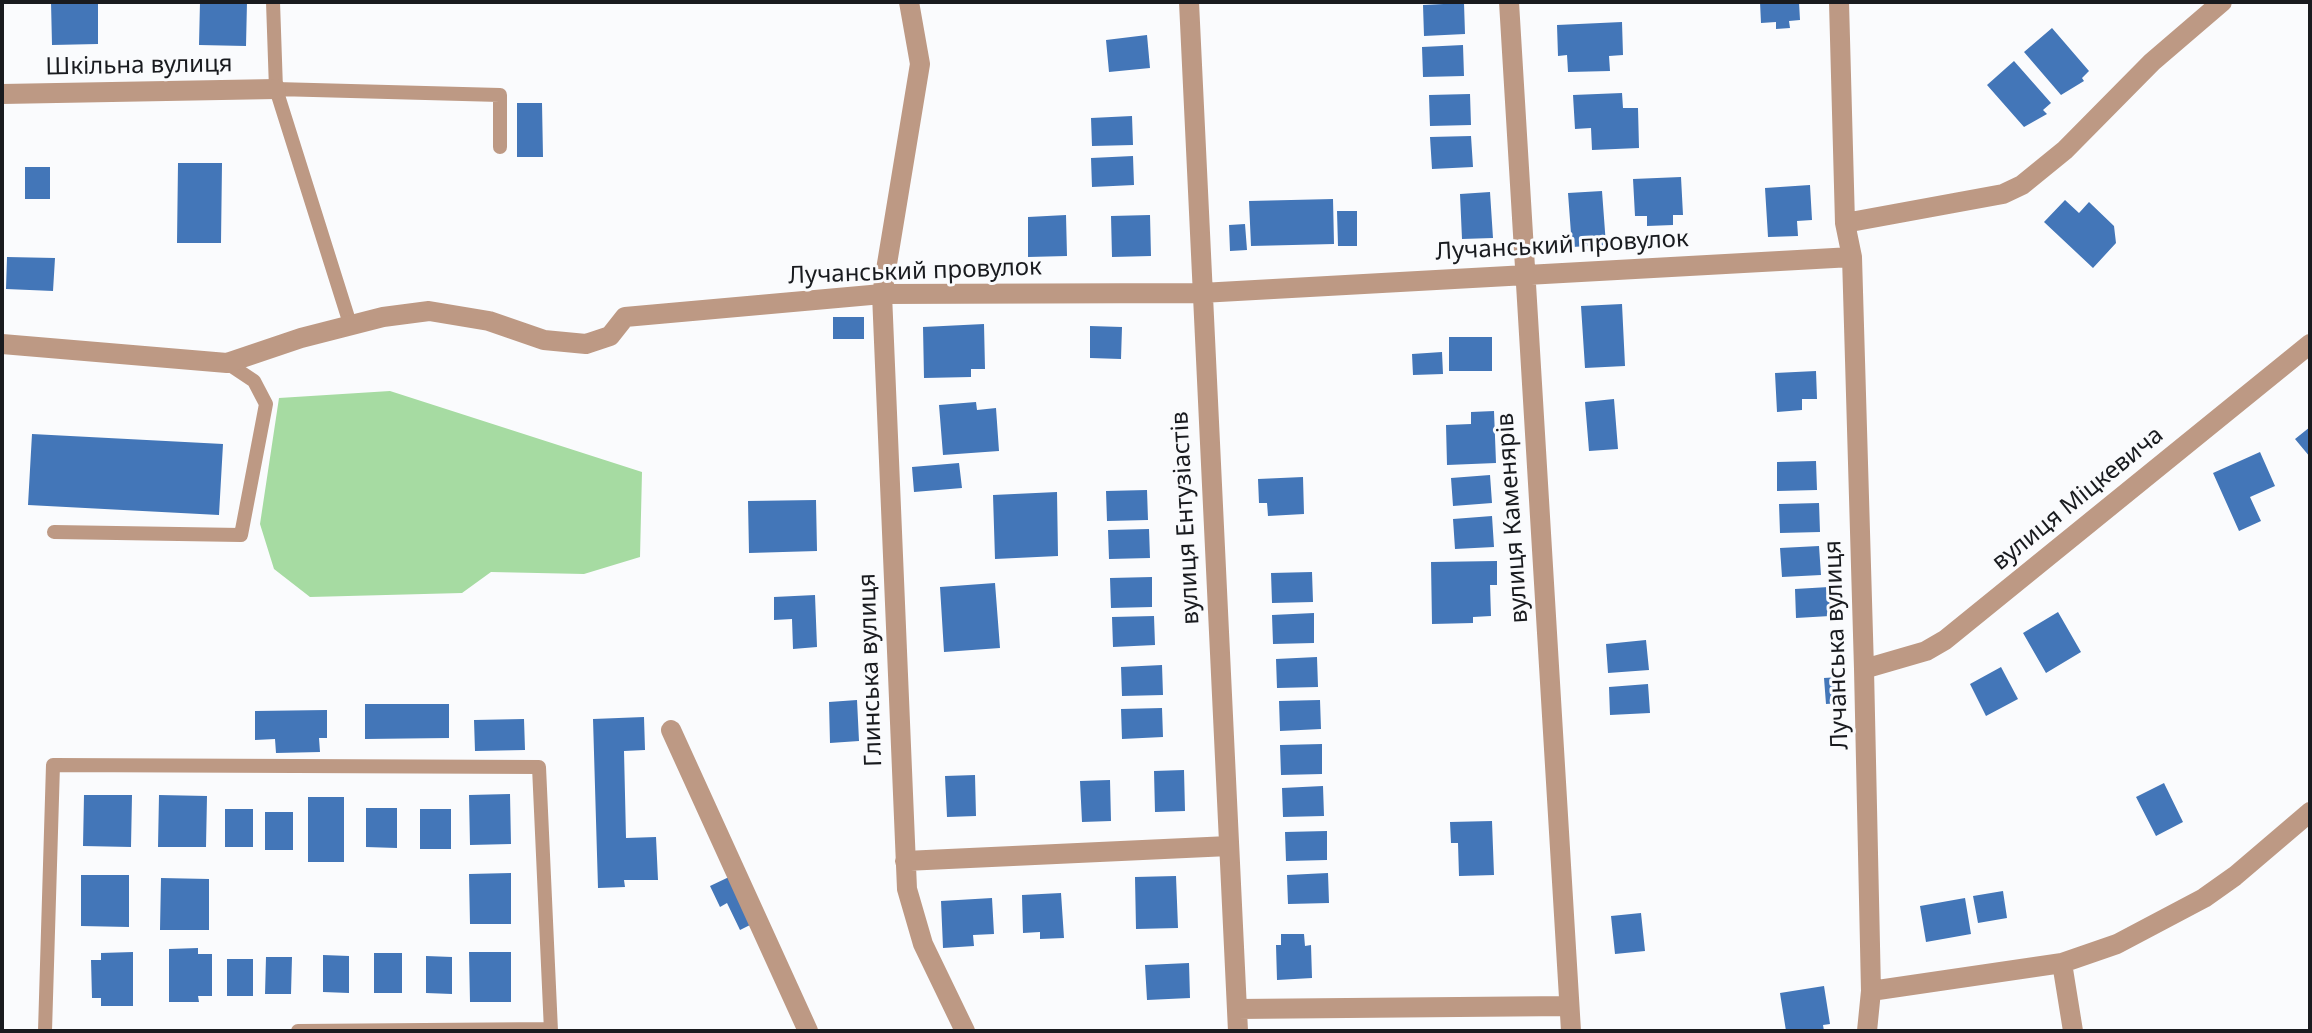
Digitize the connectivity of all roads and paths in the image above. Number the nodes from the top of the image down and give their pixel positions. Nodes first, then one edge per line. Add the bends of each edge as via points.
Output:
1 (273, 2) edge
2 (909, 2) edge
3 (1189, 2) edge
4 (1509, 2) edge
5 (1839, 2) edge
6 (2222, 2) edge
7 (276, 89) junction
8 (2, 94) edge
9 (500, 147) dead end
10 (1845, 223) junction
11 (1852, 257) junction
12 (1524, 273) junction
13 (1201, 293) junction
14 (882, 294) junction
15 (351, 327) junction
16 (2, 344) edge
17 (2310, 344) edge
18 (227, 363) junction
19 (54, 532) dead end
20 (1864, 669) junction
21 (671, 730) dead end
22 (2310, 812) edge
23 (1229, 846) junction
24 (905, 861) junction
25 (2062, 963) junction
26 (1871, 991) junction
27 (1569, 1006) junction
28 (1237, 1009) junction
29 (551, 1030) edge
30 (45, 1031) edge
31 (298, 1031) edge
32 (808, 1031) edge
33 (965, 1031) edge
34 (1238, 1031) edge
35 (1571, 1031) edge
36 (1867, 1031) edge
37 (2073, 1031) edge

1 - 7 lane
2 - 14 street, Глинська вулиця via 920,64
3 - 13 street, вулиця Ентузіастів
4 - 12 street, вулиця Каменярів
5 - 10 street, Лучанська вулиця
6 - 10 street via 2022,185 2003,194
7 - 8 street, Шкільна вулиця
7 - 9 lane via 500,95
7 - 15 lane
10 - 11 street, Лучанська вулиця
11 - 12 street, Лучанський провулок
11 - 20 street, Лучанська вулиця
12 - 13 street, Лучанський провулок
12 - 27 street, вулиця Каменярів
13 - 14 street, Лучанський провулок
13 - 23 street, вулиця Ентузіастів
14 - 15 street, Лучанський провулок via 625,317 610,336 586,344 544,340 489,321 429,311
14 - 24 street, Глинська вулиця
15 - 18 street, Лучанський провулок
16 - 18 street, Лучанський провулок
17 - 20 street, вулиця Міцкевича via 1945,640
18 - 19 lane via 254,381 266,404 241,535
20 - 26 street, Лучанська вулиця
21 - 32 street
22 - 25 street via 2204,898 2144,932
23 - 24 street
23 - 28 street, вулиця Ентузіастів
24 - 33 street, Глинська вулиця via 913,917
25 - 26 street
25 - 37 street
26 - 36 street, Лучанська вулиця
27 - 28 street
27 - 35 street, вулиця Каменярів
28 - 34 street, вулиця Ентузіастів
29 - 30 lane via 539,767 53,765
29 - 31 lane

